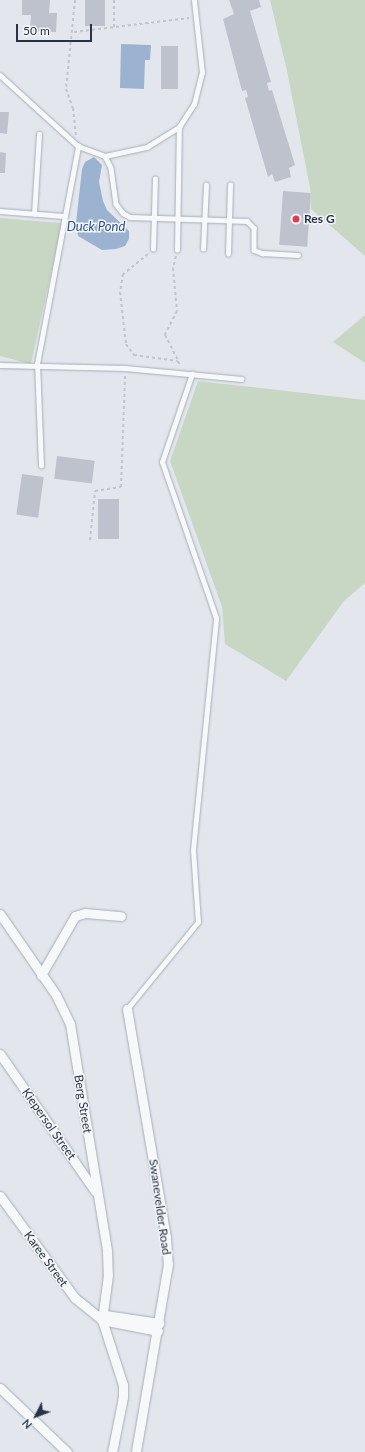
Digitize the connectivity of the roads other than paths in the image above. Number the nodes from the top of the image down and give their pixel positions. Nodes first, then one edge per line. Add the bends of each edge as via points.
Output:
1 (194, 0) edge
2 (0, 75) edge
3 (179, 126) junction
4 (39, 134) dead end
5 (78, 146) junction
6 (105, 156) junction
7 (155, 179) dead end
8 (230, 184) dead end
9 (206, 185) dead end
10 (0, 211) edge
11 (34, 214) junction
12 (64, 216) junction
13 (154, 218) junction
14 (179, 219) junction
15 (204, 220) junction
16 (228, 220) junction
17 (153, 249) road end
18 (203, 249) dead end
19 (177, 250) road end
20 (228, 254) dead end
21 (298, 254) dead end
22 (37, 364) junction
23 (0, 365) edge
24 (192, 374) junction
25 (241, 379) dead end
26 (40, 466) dead end
27 (0, 914) edge
28 (121, 916) dead end
29 (42, 975) junction
30 (127, 1010) joint
31 (0, 1054) edge
32 (97, 1194) junction
33 (0, 1196) edge
34 (101, 1317) junction
35 (158, 1327) junction
36 (0, 1388) edge
37 (67, 1452) edge
38 (112, 1452) edge
39 (136, 1452) edge

1 - 3 lane via 198,17 202,73 194,104
2 - 5 lane
3 - 6 lane via 147,147
3 - 14 lane
4 - 11 lane
5 - 6 lane
5 - 12 lane
6 - 13 lane via 111,168 116,204 122,213 130,217
7 - 13 lane
8 - 16 lane
9 - 15 lane
10 - 11 lane
11 - 12 lane
12 - 22 lane
13 - 14 lane
13 - 17 lane
14 - 15 lane
14 - 19 lane
15 - 16 lane
15 - 18 lane
16 - 20 lane
16 - 21 lane via 251,223 254,228 253,247 258,252
22 - 23 lane
22 - 24 lane
22 - 26 lane
24 - 25 lane
24 - 30 lane via 162,462 216,618 193,850 198,922
27 - 29 street, Berg Street
28 - 29 street via 85,913 75,916
29 - 32 street, Berg Street via 70,1024
30 - 35 street, Swanevelder Road via 166,1238 167,1276
31 - 32 street, Kiepersol Street
32 - 34 street, Berg Street via 108,1263
33 - 34 street, Karee Street via 66,1287
34 - 35 street
34 - 38 street via 123,1385
35 - 39 street, Swanevelder Road
36 - 37 street

